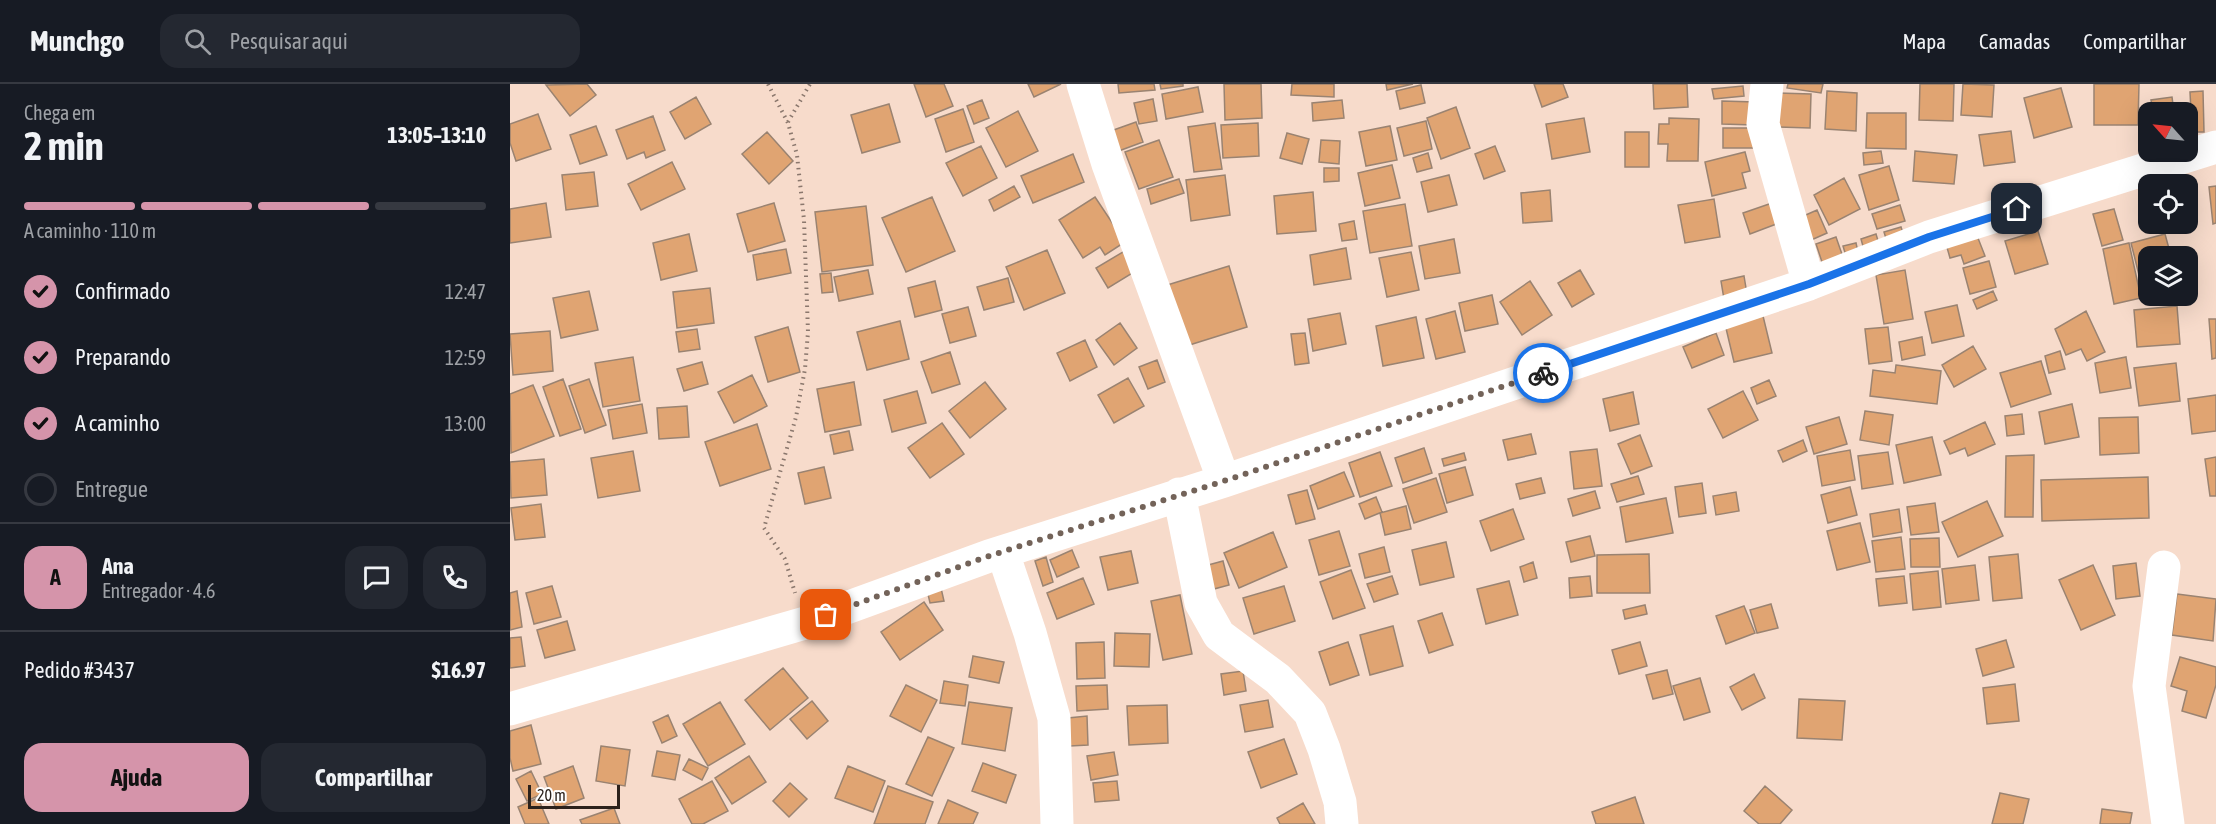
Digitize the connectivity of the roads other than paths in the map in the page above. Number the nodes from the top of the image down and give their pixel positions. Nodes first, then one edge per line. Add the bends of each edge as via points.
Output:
1 (1083, 84) edge
2 (1767, 84) edge
3 (2216, 147) edge
4 (1809, 284) junction
5 (1224, 481) junction
6 (1179, 494) junction
7 (1003, 553) junction
8 (2164, 567) dead end
9 (510, 709) edge
10 (1057, 824) edge
11 (1342, 824) edge
12 (2168, 824) edge

1 - 5 street via 1108,164
2 - 4 street via 1763,124
3 - 4 street via 1929,237
4 - 5 street
5 - 6 street
6 - 7 street
6 - 11 street via 1201,603 1219,635 1278,679 1310,713 1340,802
7 - 9 street via 805,623
7 - 10 street via 1054,718
8 - 12 street via 2149,686

